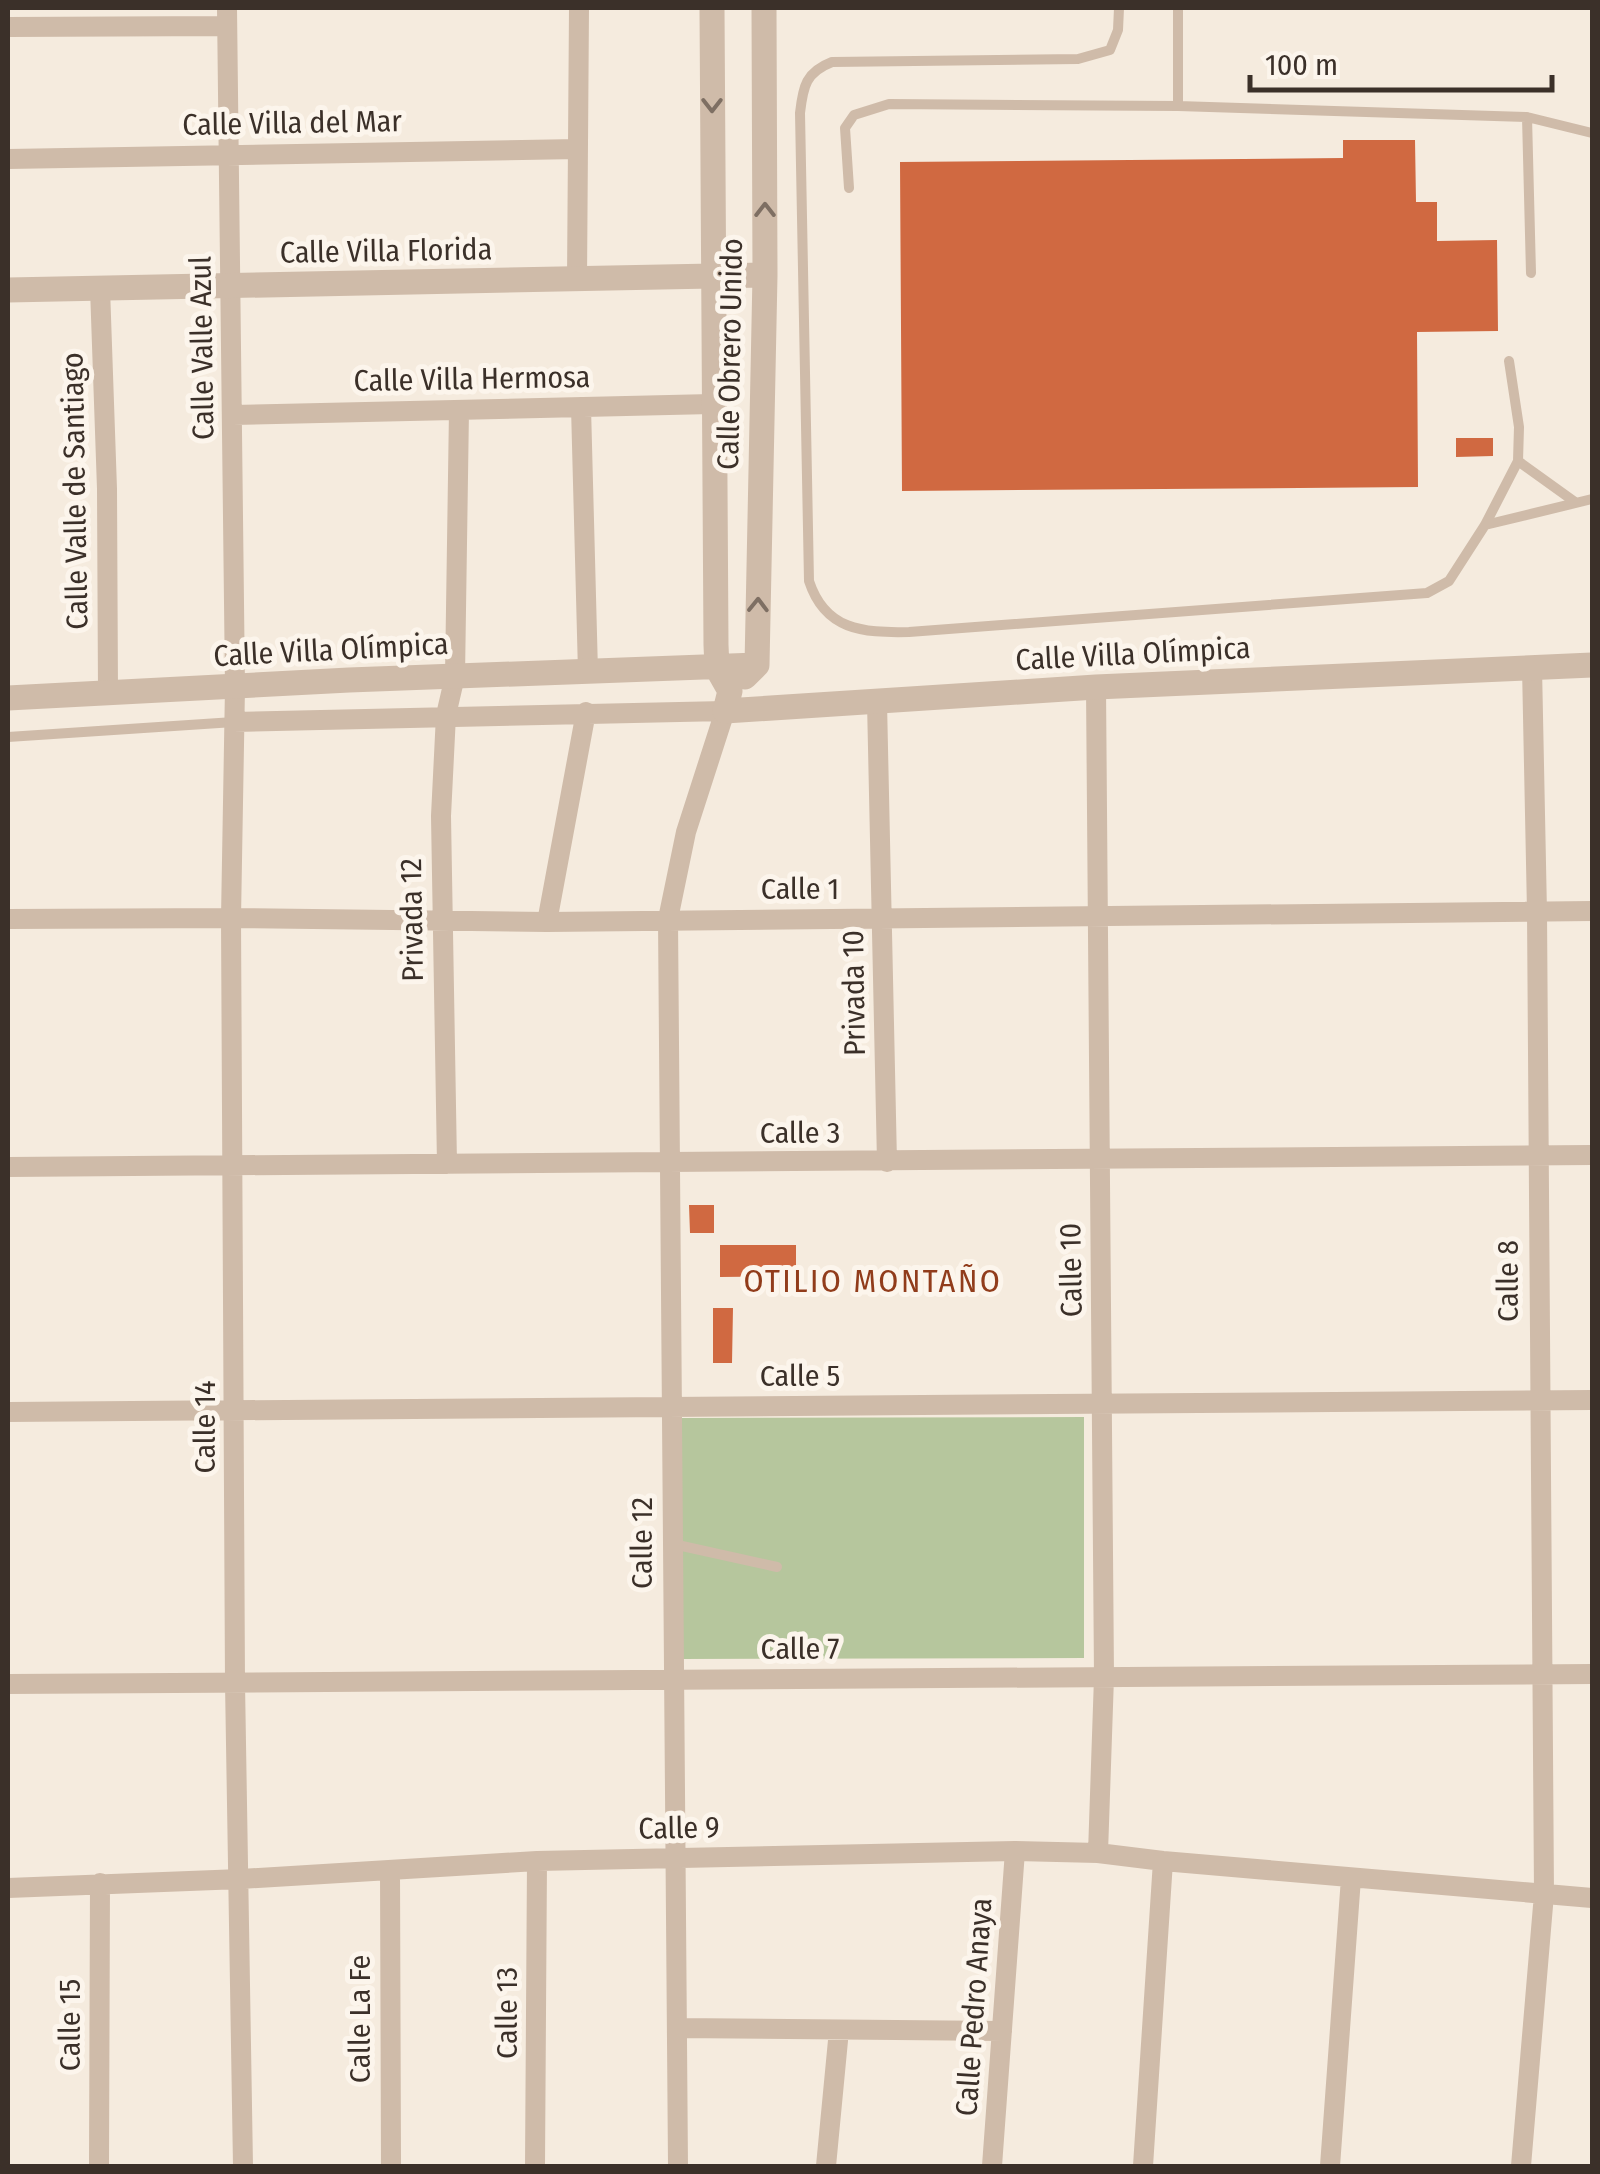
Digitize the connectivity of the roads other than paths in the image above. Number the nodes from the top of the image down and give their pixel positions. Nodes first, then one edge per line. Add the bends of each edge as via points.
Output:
1 (579, 8) edge
2 (712, 8) edge
3 (764, 8) edge
4 (1119, 8) edge
5 (1178, 8) edge
6 (227, 16) edge
7 (8, 28) edge
8 (1178, 106) junction
9 (1527, 117) junction
10 (1592, 133) edge
11 (578, 149) junction
12 (228, 155) junction
13 (8, 159) edge
14 (850, 188) dead end
15 (1531, 274) dead end
16 (765, 275) junction
17 (712, 276) junction
18 (577, 280) junction
19 (231, 286) junction
20 (100, 288) junction
21 (8, 290) edge
22 (1509, 361) dead end
23 (712, 404) junction
24 (580, 407) junction
25 (460, 410) junction
26 (233, 415) junction
27 (1518, 461) junction
28 (1592, 499) edge
29 (1576, 502) junction
30 (1485, 525) junction
31 (757, 665) junction
32 (1592, 665) edge
33 (717, 668) junction
34 (1532, 668) junction
35 (588, 672) junction
36 (456, 676) junction
37 (235, 687) junction
38 (1096, 687) junction
39 (108, 692) junction
40 (8, 698) edge
41 (727, 701) junction
42 (878, 702) junction
43 (586, 712) junction
44 (446, 715) junction
45 (234, 722) junction
46 (8, 736) edge
47 (1592, 911) edge
48 (1537, 912) junction
49 (1097, 916) junction
50 (231, 918) junction
51 (883, 918) junction
52 (668, 919) junction
53 (8, 920) edge
54 (442, 921) junction
55 (547, 922) junction
56 (1592, 1155) edge
57 (1538, 1156) junction
58 (1100, 1159) junction
59 (887, 1162) junction
60 (670, 1163) junction
61 (447, 1164) junction
62 (233, 1165) junction
63 (8, 1167) edge
64 (1539, 1400) junction
65 (1592, 1400) edge
66 (1102, 1404) junction
67 (671, 1407) junction
68 (8, 1412) edge
69 (235, 1412) junction
70 (672, 1544) junction
71 (777, 1567) dead end
72 (1542, 1674) junction
73 (1592, 1674) edge
74 (1104, 1677) junction
75 (673, 1679) junction
76 (235, 1683) junction
77 (8, 1684) edge
78 (1015, 1851) junction
79 (1098, 1853) junction
80 (676, 1858) junction
81 (538, 1860) junction
82 (1163, 1862) junction
83 (390, 1870) junction
84 (240, 1878) junction
85 (1351, 1878) junction
86 (100, 1883) junction
87 (8, 1888) edge
88 (1544, 1894) junction
89 (1592, 1898) edge
90 (677, 2028) junction
91 (839, 2030) junction
92 (1002, 2031) junction
93 (99, 2166) edge
94 (243, 2166) edge
95 (391, 2166) edge
96 (536, 2166) edge
97 (678, 2166) edge
98 (826, 2166) edge
99 (992, 2166) edge
100 (1143, 2166) edge
101 (1330, 2166) edge
102 (1522, 2166) edge

1 - 11 street
2 -> 17 street, Calle Obrero Unido
16 -> 3 street, Calle Obrero Unido
4 - 30 lane via 1110,50 1078,59 832,62 807,77 800,132 809,580 815,599 849,627 878,632 1426,593 1449,581
5 - 8 lane
6 - 7 street
6 - 12 street, Calle Valle Azul
8 - 9 lane
8 - 14 lane via 869,108 844,128
9 - 10 lane
9 - 15 lane
11 - 12 street, Calle Villa del Mar
11 - 18 street
12 - 13 street, Calle Villa del Mar
12 - 19 street, Calle Valle Azul
16 - 17 street, Calle Villa Florida
31 -> 16 street, Calle Obrero Unido
17 - 18 street, Calle Villa Florida
17 - 23 street, Calle Obrero Unido
18 - 19 street, Calle Villa Florida
19 - 20 street, Calle Villa Florida
19 - 26 street, Calle Valle Azul
20 - 21 street, Calle Villa Florida
20 - 39 street, Calle Valle de Santiago
22 - 27 lane
23 - 24 street, Calle Villa Hermosa
23 - 33 street, Calle Obrero Unido
24 - 25 street, Calle Villa Hermosa
24 - 35 street
25 - 26 street, Calle Villa Hermosa
25 - 36 street, Privada 12
26 - 37 street, Calle Valle Azul
27 - 29 lane
27 - 30 lane
28 - 29 lane
29 - 30 lane
31 - 33 street, Calle Villa Olímpica
31 - 41 street
32 - 34 street, Calle Villa Olímpica
33 - 35 street, Calle Villa Olímpica
33 - 41 street
34 - 38 street, Calle Villa Olímpica
34 - 48 street, Calle 8
35 - 36 street, Calle Villa Olímpica
36 - 37 street, Calle Villa Olímpica
36 - 44 street, Privada 12
37 - 39 street, Calle Villa Olímpica
37 - 45 street, Calle 14
38 - 42 street, Calle Villa Olímpica
38 - 49 street, Calle 10
39 - 40 street, Calle Villa Olímpica
41 - 42 street, Calle Villa Olímpica
41 - 43 street
41 - 52 street via 686,832
42 - 51 street, Privada 10
43 - 44 street
43 - 55 street
44 - 45 street
44 - 54 street, Privada 12
45 - 46 lane
45 - 50 street, Calle 14
47 - 48 street, Calle 1
48 - 49 street, Calle 1
48 - 57 street, Calle 8
49 - 51 street, Calle 1
49 - 58 street, Calle 10
50 - 53 street, Calle 1
50 - 54 street, Calle 1
50 - 62 street, Calle 14
51 - 52 street, Calle 1
51 - 59 street, Privada 10
52 - 55 street, Calle 1
52 - 60 street, Calle 12
54 - 55 street, Calle 1
54 - 61 street, Privada 12
56 - 57 street, Calle 3
57 - 58 street, Calle 3
57 - 64 street, Calle 8
58 - 59 street, Calle 3
58 - 66 street, Calle 10
59 - 60 street, Calle 3
60 - 61 street, Calle 3
60 - 67 street, Calle 12
61 - 62 street, Calle 3
62 - 63 street, Calle 3
62 - 69 street, Calle 14
64 - 65 street, Calle 5
64 - 66 street, Calle 5
64 - 72 street, Calle 8
66 - 67 street, Calle 5
66 - 74 street, Calle 10
67 - 69 street, Calle 5
67 - 70 street, Calle 12
68 - 69 street, Calle 5
69 - 76 street, Calle 14
70 - 71 lane
70 - 75 street, Calle 12
72 - 73 street, Calle 7
72 - 74 street, Calle 7
72 - 88 street, Calle 8
74 - 75 street, Calle 7
74 - 79 street, Calle 10
75 - 76 street, Calle 7
75 - 80 street, Calle 12
76 - 77 street, Calle 7
76 - 84 street, Calle 14
78 - 79 street, Calle 9
78 - 80 street, Calle 9
78 - 92 street, Calle Pedro Anaya
79 - 82 street, Calle 9
80 - 81 street, Calle 9
80 - 90 street, Calle 12
81 - 83 street, Calle 9
81 - 96 street, Calle 13
82 - 85 street, Calle 9
82 - 100 street
83 - 84 street, Calle 9
83 - 95 street, Calle La Fe
84 - 86 street, Calle 9
84 - 94 street, Calle 14
85 - 88 street, Calle 9
85 - 101 street
86 - 87 street, Calle 9
86 - 93 street, Calle 15
88 - 89 street, Calle 9
88 - 102 street, Calle 8
90 - 91 street
90 - 97 street, Calle 12
91 - 92 street
91 - 98 street
92 - 99 street, Calle Pedro Anaya

